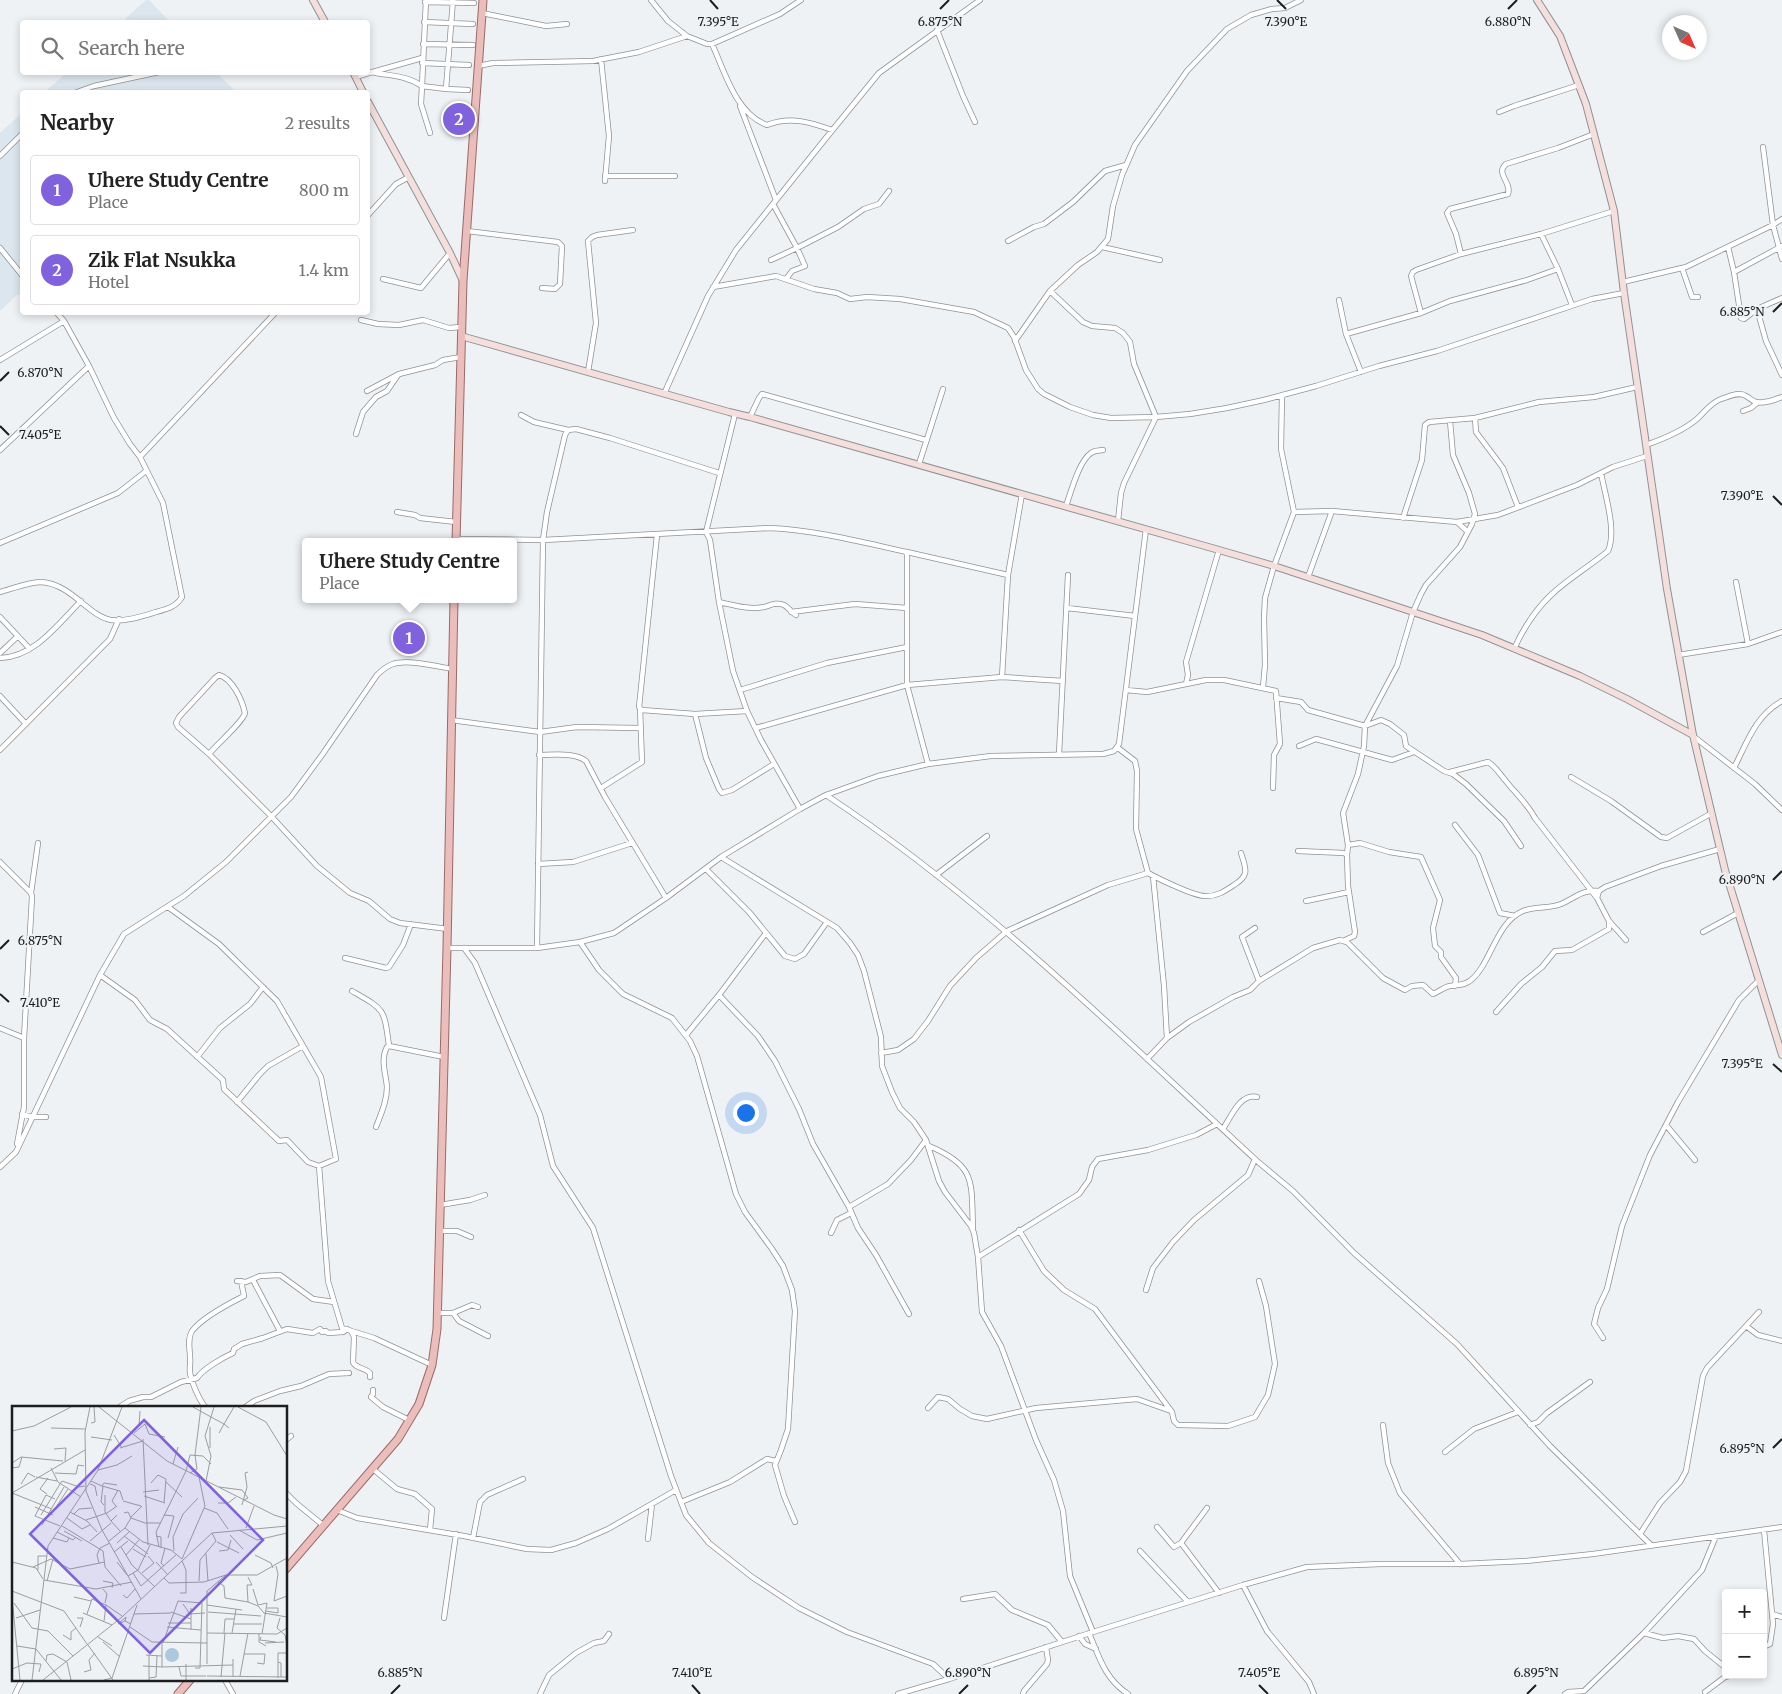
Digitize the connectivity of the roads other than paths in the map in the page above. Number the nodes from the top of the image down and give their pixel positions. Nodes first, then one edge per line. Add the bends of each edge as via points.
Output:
1 (313, 0) edge
2 (483, 0) edge
3 (651, 0) edge
4 (801, 0) edge
5 (980, 0) edge
6 (1301, 0) edge
7 (1537, 0) edge
8 (426, 1) edge
9 (453, 1) edge
10 (474, 3) dead end
11 (482, 13) junction
12 (324, 20) edge
13 (424, 22) junction
14 (451, 23) junction
15 (473, 24) dead end
16 (568, 24) dead end
17 (937, 30) junction
18 (687, 36) junction
19 (423, 44) junction
20 (450, 44) junction
21 (712, 44) junction
22 (473, 45) dead end
23 (601, 59) junction
24 (422, 61) junction
25 (448, 64) junction
26 (469, 65) dead end
27 (478, 66) junction
28 (372, 72) joint
29 (145, 75) edge
30 (354, 75) edge
31 (1579, 85) junction
32 (422, 86) junction
33 (446, 89) junction
34 (83, 90) edge
35 (362, 90) edge
36 (468, 90) dead end
37 (739, 103) junction
38 (370, 106) edge
39 (1499, 112) dead end
40 (976, 122) dead end
41 (832, 130) junction
42 (430, 133) dead end
43 (1594, 134) junction
44 (20, 136) edge
45 (1763, 147) dead end
46 (0, 156) edge
47 (1126, 165) junction
48 (675, 176) dead end
49 (409, 177) junction
50 (889, 191) dead end
51 (775, 202) junction
52 (1614, 211) junction
53 (370, 213) edge
54 (1782, 219) edge
55 (1773, 225) junction
56 (633, 230) dead end
57 (467, 231) junction
58 (1541, 234) junction
59 (1008, 241) dead end
60 (1102, 247) junction
61 (1780, 247) edge
62 (0, 248) edge
63 (796, 248) junction
64 (1728, 248) junction
65 (450, 253) junction
66 (1461, 254) junction
67 (1782, 259) edge
68 (771, 260) dead end
69 (1160, 260) dead end
70 (1682, 268) junction
71 (1558, 269) junction
72 (20, 272) edge
73 (1734, 272) junction
74 (786, 279) junction
75 (383, 280) dead end
76 (463, 282) junction
77 (1623, 282) junction
78 (713, 287) junction
79 (542, 288) dead end
80 (1050, 291) junction
81 (1624, 293) junction
82 (1698, 298) dead end
83 (1782, 298) edge
84 (1339, 300) dead end
85 (1572, 305) junction
86 (1757, 309) junction
87 (1421, 313) junction
88 (59, 315) edge
89 (273, 315) edge
90 (361, 320) dead end
91 (64, 321) junction
92 (461, 327) junction
93 (1346, 334) junction
94 (461, 336) junction
95 (1015, 341) junction
96 (461, 357) junction
97 (0, 360) edge
98 (89, 366) junction
99 (588, 372) junction
100 (1361, 372) junction
101 (399, 374) junction
102 (1782, 374) edge
103 (1637, 387) junction
104 (943, 388) dead end
105 (367, 391) dead end
106 (664, 394) junction
107 (1282, 395) junction
108 (1782, 397) edge
109 (1757, 403) junction
110 (1743, 411) dead end
111 (735, 414) junction
112 (521, 415) dead end
113 (750, 417) junction
114 (1156, 417) junction
115 (1475, 418) junction
116 (1450, 421) junction
117 (568, 430) junction
118 (356, 434) dead end
119 (926, 440) junction
120 (1646, 445) junction
121 (0, 450) edge
122 (1103, 450) dead end
123 (1647, 456) junction
124 (140, 457) junction
125 (919, 464) junction
126 (146, 471) junction
127 (720, 473) junction
128 (1601, 473) junction
129 (1022, 494) junction
130 (1066, 506) junction
131 (1518, 507) junction
132 (1332, 511) junction
133 (396, 512) dead end
134 (1294, 512) junction
135 (1403, 518) junction
136 (1474, 519) junction
137 (1118, 521) junction
138 (456, 522) junction
139 (1457, 522) junction
140 (1146, 529) junction
141 (706, 532) junction
142 (1468, 532) junction
143 (657, 535) junction
144 (456, 538) edge
145 (517, 540) edge
146 (543, 540) junction
147 (0, 543) edge
148 (1219, 550) junction
149 (907, 552) junction
150 (1274, 566) junction
151 (1008, 575) junction
152 (1068, 575) dead end
153 (1308, 577) junction
154 (1736, 582) dead end
155 (0, 592) edge
156 (81, 601) junction
157 (719, 602) junction
158 (454, 603) edge
159 (907, 608) junction
160 (1067, 608) junction
161 (791, 612) junction
162 (1413, 612) junction
163 (796, 615) dead end
164 (0, 616) edge
165 (1135, 616) junction
166 (119, 619) junction
167 (1782, 632) edge
168 (18, 636) junction
169 (1748, 644) junction
170 (907, 647) junction
171 (29, 648) junction
172 (1514, 649) junction
173 (0, 653) edge
174 (1678, 655) junction
175 (0, 658) edge
176 (452, 668) junction
177 (1002, 677) junction
178 (1063, 681) junction
179 (1186, 684) junction
180 (907, 685) junction
181 (1263, 687) junction
182 (740, 690) junction
183 (1126, 690) junction
184 (0, 696) edge
185 (1276, 698) junction
186 (1782, 701) edge
187 (640, 708) junction
188 (747, 711) junction
189 (695, 714) junction
190 (451, 720) junction
191 (26, 724) junction
192 (1365, 726) junction
193 (640, 728) junction
194 (756, 728) junction
195 (540, 732) junction
196 (1692, 735) junction
197 (1299, 746) dead end
198 (1118, 748) junction
199 (0, 750) edge
200 (1363, 752) junction
201 (1414, 752) junction
202 (209, 754) junction
203 (1059, 754) junction
204 (539, 755) junction
205 (774, 764) junction
206 (928, 764) junction
207 (1734, 768) junction
208 (1448, 772) junction
209 (1571, 777) dead end
210 (601, 788) junction
211 (1274, 788) dead end
212 (826, 795) junction
213 (800, 809) junction
214 (1782, 810) edge
215 (1712, 814) junction
216 (271, 816) junction
217 (1455, 825) dead end
218 (987, 836) dead end
219 (38, 843) dead end
220 (632, 843) junction
221 (1348, 845) junction
222 (1521, 846) dead end
223 (1720, 849) junction
224 (1298, 851) dead end
225 (1241, 853) dead end
226 (1347, 855) junction
227 (721, 857) junction
228 (0, 862) edge
229 (538, 864) junction
230 (706, 869) junction
231 (1148, 873) junction
232 (936, 875) junction
233 (1153, 876) junction
234 (1590, 890) junction
235 (1349, 892) junction
236 (1599, 892) junction
237 (32, 893) junction
238 (666, 898) junction
239 (1597, 898) junction
240 (1306, 901) dead end
241 (168, 907) junction
242 (1738, 913) junction
243 (1515, 916) junction
244 (1609, 921) junction
245 (826, 922) junction
246 (411, 924) junction
247 (1255, 928) dead end
248 (448, 930) junction
249 (1007, 931) junction
250 (1703, 932) dead end
251 (766, 933) junction
252 (1626, 940) dead end
253 (1343, 941) junction
254 (580, 942) junction
255 (447, 948) junction
256 (464, 948) junction
257 (536, 948) junction
258 (345, 958) dead end
259 (100, 975) junction
260 (1260, 981) junction
261 (1758, 981) junction
262 (1456, 986) junction
263 (264, 987) junction
264 (352, 991) dead end
265 (719, 995) junction
266 (1496, 1012) dead end
267 (0, 1028) edge
268 (686, 1035) junction
269 (24, 1038) junction
270 (1167, 1038) junction
271 (304, 1046) junction
272 (389, 1046) junction
273 (881, 1053) junction
274 (1782, 1055) edge
275 (197, 1057) junction
276 (444, 1057) junction
277 (1147, 1059) junction
278 (1257, 1097) dead end
279 (237, 1102) junction
280 (22, 1114) junction
281 (32, 1117) junction
282 (46, 1117) dead end
283 (1217, 1124) junction
284 (1666, 1124) junction
285 (376, 1127) dead end
286 (1223, 1129) junction
287 (926, 1140) junction
288 (929, 1146) junction
289 (16, 1152) junction
290 (1255, 1159) junction
291 (1695, 1160) dead end
292 (319, 1166) junction
293 (0, 1167) edge
294 (485, 1195) dead end
295 (440, 1205) junction
296 (849, 1207) junction
297 (851, 1213) junction
298 (1019, 1230) junction
299 (440, 1231) junction
300 (831, 1233) dead end
301 (974, 1233) junction
302 (471, 1236) dead end
303 (978, 1257) junction
304 (253, 1280) junction
305 (1259, 1280) dead end
306 (1146, 1290) dead end
307 (334, 1302) junction
308 (478, 1307) dead end
309 (1759, 1312) dead end
310 (438, 1313) junction
311 (453, 1313) junction
312 (909, 1314) dead end
313 (1746, 1326) junction
314 (349, 1330) junction
315 (280, 1331) junction
316 (488, 1336) dead end
317 (1603, 1338) dead end
318 (1782, 1341) edge
319 (432, 1365) junction
320 (348, 1373) dead end
321 (191, 1378) junction
322 (370, 1378) dead end
323 (1590, 1382) dead end
324 (373, 1390) dead end
325 (121, 1406) edge
326 (204, 1406) edge
327 (247, 1406) edge
328 (928, 1408) dead end
329 (1025, 1410) junction
330 (1172, 1412) junction
331 (1518, 1412) junction
332 (409, 1420) junction
333 (1383, 1425) dead end
334 (1530, 1425) junction
335 (292, 1436) dead end
336 (288, 1439) edge
337 (1445, 1452) dead end
338 (776, 1461) junction
339 (373, 1468) junction
340 (523, 1479) dead end
341 (676, 1490) junction
342 (288, 1495) edge
343 (681, 1502) junction
344 (652, 1504) junction
345 (1207, 1508) dead end
346 (337, 1510) junction
347 (318, 1518) dead end
348 (795, 1522) dead end
349 (324, 1526) junction
350 (1157, 1527) dead end
351 (1782, 1527) edge
352 (430, 1530) junction
353 (1764, 1530) junction
354 (456, 1534) junction
355 (1640, 1534) junction
356 (1716, 1536) junction
357 (473, 1538) junction
358 (648, 1539) dead end
359 (1181, 1543) junction
360 (1651, 1545) junction
361 (1140, 1551) dead end
362 (1460, 1564) junction
363 (288, 1567) edge
364 (1243, 1585) junction
365 (1219, 1593) junction
366 (962, 1599) dead end
367 (1188, 1602) junction
368 (1772, 1614) junction
369 (1782, 1617) edge
370 (444, 1618) dead end
371 (1091, 1632) junction
372 (1644, 1632) junction
373 (609, 1634) dead end
374 (1079, 1636) junction
375 (1062, 1642) junction
376 (1767, 1644) edge
377 (1046, 1648) junction
378 (1096, 1649) junction
379 (1722, 1665) edge
380 (948, 1679) junction
381 (1722, 1679) edge
382 (21, 1682) edge
383 (188, 1682) edge
384 (226, 1682) edge
385 (1705, 1692) dead end
386 (14, 1694) edge
387 (178, 1694) edge
388 (233, 1694) edge
389 (540, 1694) edge
390 (898, 1694) edge
391 (1023, 1694) edge
392 (1128, 1694) edge
393 (1314, 1694) edge
394 (1565, 1694) edge

1 - 12 street
2 - 11 main road
3 - 18 street
4 - 21 street via 780,14
5 - 17 street
6 - 47 street via 1285,8 1251,15 1226,28 1186,71 1135,145
7 - 31 street via 1560,36
8 - 9 street
8 - 13 street
9 - 10 street
9 - 14 street
11 - 16 street via 546,26
11 - 27 main road
13 - 14 street
13 - 19 street
14 - 15 street
14 - 20 street
17 - 40 street
17 - 41 street via 879,73
18 - 21 street
18 - 23 street via 639,52
19 - 20 street
19 - 24 street
20 - 22 street
20 - 25 street
21 - 37 street
23 - 27 street
23 - 48 street via 609,136 605,179
24 - 25 street
24 - 28 street
24 - 32 street
25 - 26 street
25 - 33 street
27 - 57 main road
28 - 32 street via 402,76
29 - 34 street
30 - 35 street
31 - 39 street
31 - 43 street
32 - 33 street
32 - 42 street via 421,104
33 - 36 street
37 - 41 street via 757,121 768,125 801,120
37 - 51 street
38 - 49 street
41 - 51 street
43 - 52 street
43 - 66 street via 1506,164 1501,172 1509,187 1508,194 1450,209 1447,213
44 - 46 street
45 - 55 street
47 - 59 street via 1105,171 1044,224
47 - 60 street via 1113,206 1108,239
49 - 53 street via 396,184
49 - 65 street
50 - 63 street via 879,204 864,209 838,227
51 - 63 street
51 - 78 street via 736,250
52 - 58 street
52 - 77 street
54 - 55 street
55 - 61 street
55 - 64 street
56 - 99 street via 592,237 588,241 596,323
57 - 76 main road
57 - 79 street via 558,242 562,246 560,284 555,289
58 - 66 street
58 - 71 street
60 - 69 street
60 - 80 street
61 - 67 street
61 - 73 street
62 - 72 street
63 - 68 street
63 - 74 street via 805,266 792,271
64 - 70 street
64 - 73 street
65 - 75 street via 421,288
65 - 76 street
66 - 87 street via 1413,272 1411,276
70 - 77 street
70 - 82 street via 1692,297
71 - 85 street
71 - 87 street
73 - 86 street via 1741,318
74 - 78 street via 776,276
74 - 95 street via 850,299 900,299 974,312 1008,328
76 - 92 main road
77 - 81 street
78 - 106 street
80 - 95 street
80 - 114 street via 1083,322 1115,328 1130,342 1134,364
81 - 85 street
81 - 103 street
83 - 86 street
84 - 93 street
85 - 100 street via 1437,351
86 - 102 street via 1766,341
87 - 93 street
88 - 91 street
89 - 124 street
90 - 92 street via 399,326 424,320 449,328
91 - 97 street
91 - 98 street
92 - 94 main road
93 - 100 street
94 - 96 main road
94 - 99 street
95 - 114 street via 1038,389 1051,399 1093,415
96 - 101 street
96 - 138 main road
98 - 121 street
98 - 124 street via 114,418
99 - 106 street
100 - 107 street
101 - 105 street
101 - 118 street via 387,391 363,412
103 - 115 street via 1594,398 1539,402
103 - 120 street
104 - 119 street
106 - 111 street
107 - 114 street via 1227,408
107 - 134 street via 1281,449
108 - 109 street
109 - 110 street
109 - 120 street via 1742,394 1717,401 1685,427
111 - 113 street
111 - 127 street
112 - 117 street via 534,422
113 - 119 street via 762,394
113 - 125 street
114 - 137 street via 1124,483
115 - 116 street
115 - 131 street via 1476,432 1503,468
116 - 135 street via 1425,425 1422,460
116 - 136 street via 1453,455 1469,493
117 - 127 street via 610,438
117 - 146 street via 549,502
119 - 125 street
120 - 123 street
122 - 130 street via 1090,453 1082,463
123 - 128 street
123 - 174 street
124 - 126 street
125 - 129 street
126 - 147 street via 118,493
126 - 166 street via 163,503 182,597 170,608
127 - 141 street
128 - 131 street
128 - 172 street via 1612,532 1608,551 1552,595 1521,634
129 - 130 street
129 - 151 street
130 - 137 street
131 - 136 street
132 - 134 street
132 - 135 street
132 - 153 street
133 - 138 street
134 - 150 street
135 - 139 street
136 - 139 street
136 - 142 street
137 - 140 street
138 - 144 main road
139 - 142 street
140 - 148 street
140 - 165 street
141 - 143 street
141 - 149 street via 792,529
141 - 157 street
142 - 162 street via 1460,547 1426,584
143 - 146 street
143 - 187 street
145 - 146 street
146 - 195 street
148 - 150 street
148 - 179 street via 1186,662
149 - 151 street
149 - 159 street
150 - 153 street
150 - 181 street via 1265,598
151 - 177 street
152 - 160 street
153 - 162 street
154 - 169 street
155 - 156 street via 42,582 66,590
156 - 166 street via 111,620
156 - 171 street via 38,645
157 - 161 street via 756,608 773,603 786,606
157 - 182 street
158 - 176 main road
159 - 161 street via 855,604
159 - 170 street
160 - 165 street
160 - 178 street
161 - 163 street
162 - 172 street
162 - 192 street via 1397,666
164 - 168 street
165 - 183 street
166 - 191 street via 110,639
167 - 169 street
168 - 171 street
168 - 173 street
169 - 174 street
170 - 180 street
170 - 182 street via 827,663
171 - 175 street via 9,658
172 - 196 street via 1580,676
174 - 196 street
176 - 190 main road
176 - 216 street via 400,662 390,664 376,675 291,797
177 - 178 street
177 - 180 street
178 - 203 street
179 - 181 street via 1224,680
179 - 183 street via 1147,692
180 - 194 street
180 - 206 street
181 - 185 street via 1276,691
182 - 188 street
183 - 198 street
184 - 191 street
185 - 192 street via 1301,702 1308,710
185 - 211 street via 1280,744 1274,755
186 - 207 street via 1762,716
187 - 189 street
187 - 193 street
188 - 189 street
188 - 194 street
189 - 205 street via 706,758 722,793
190 - 195 street
190 - 248 main road
191 - 199 street
192 - 200 street
192 - 201 street via 1381,720 1390,724 1404,735 1406,746
193 - 195 street via 577,727
193 - 210 street via 642,762
194 - 205 street
195 - 204 street
196 - 207 street
196 - 215 street
197 - 200 street via 1316,739
198 - 203 street via 1103,754
198 - 231 street via 1135,761 1136,829
200 - 201 street via 1392,760
200 - 221 street via 1343,813
201 - 208 street
202 - 202 street via 176,723 219,676 224,677 238,694 245,713 242,721
202 - 216 street
203 - 206 street via 992,756
204 - 210 street via 582,758
204 - 229 street
205 - 213 street
206 - 212 street via 878,776
207 - 214 street
208 - 222 street via 1486,802
208 - 234 street via 1488,762 1495,766
209 - 215 street via 1661,837 1667,838
210 - 220 street
212 - 213 street
212 - 232 street
213 - 227 street
215 - 223 street
216 - 241 street via 226,862
216 - 246 street via 317,866 350,893 369,901 390,918
217 - 243 street via 1478,855 1500,913
218 - 232 street
219 - 237 street
220 - 229 street via 573,862
220 - 238 street
221 - 226 street
221 - 262 street via 1360,843 1421,857 1440,900 1433,928 1435,946 1456,978
223 - 236 street via 1661,866
223 - 242 street
224 - 226 street
225 - 233 street via 1246,870 1243,880 1221,893 1204,896
226 - 235 street
227 - 230 street
227 - 245 street
228 - 237 street
229 - 257 street
230 - 238 street
230 - 251 street
231 - 233 street
231 - 249 street via 1108,885
232 - 249 street
233 - 270 street
234 - 236 street
234 - 239 street
234 - 243 street via 1561,904 1524,910
235 - 240 street
235 - 253 street via 1355,932 1354,936
236 - 239 street
237 - 269 street
238 - 254 street via 614,933
239 - 244 street
241 - 259 street via 124,934
241 - 263 street via 219,944
242 - 250 street
242 - 261 street
243 - 262 street via 1496,938 1473,979
244 - 252 street
244 - 266 street via 1609,929 1590,940 1572,950 1555,951
245 - 251 street via 804,954 795,959 786,956
245 - 273 street via 842,932 858,954 881,1037
246 - 248 street
246 - 258 street via 389,967
247 - 260 street via 1242,937
248 - 255 main road
249 - 273 street via 950,986 914,1039 898,1050
249 - 277 street
251 - 265 street
253 - 260 street via 1313,948
253 - 262 street via 1383,978 1405,990 1423,985 1433,994
254 - 257 street
254 - 268 street via 599,970 623,994 667,1014
255 - 256 street
255 - 276 main road
256 - 257 street
256 - 341 street via 475,963 540,1115 553,1166 593,1228
259 - 275 street via 135,1000 150,1020 166,1029
259 - 281 street
260 - 270 street
261 - 274 street
261 - 284 street via 1739,1000
263 - 271 street via 277,1001
263 - 275 street via 250,1004 220,1028
264 - 272 street via 380,1009
265 - 268 street
265 - 296 street via 758,1036 775,1061 813,1144
267 - 269 street
268 - 338 street via 697,1056 736,1194 782,1266 792,1290 794,1311 788,1429
269 - 280 street
270 - 277 street
271 - 279 street via 268,1066
271 - 292 street via 321,1077 336,1159
272 - 276 street
272 - 285 street via 384,1054 387,1088
273 - 287 street via 882,1066 900,1108
275 - 279 street via 223,1080 224,1090
276 - 295 main road
277 - 283 street
278 - 286 street via 1250,1095 1243,1099
279 - 292 street via 279,1140 287,1140 308,1162
280 - 281 street
280 - 289 street
281 - 282 street
281 - 289 street
283 - 286 street
283 - 298 street via 1196,1135 1148,1150 1098,1159 1079,1194
284 - 291 street
284 - 317 street via 1622,1226 1607,1289 1594,1324
286 - 290 street
287 - 288 street
287 - 296 street via 888,1184
288 - 301 street via 939,1181
288 - 301 street via 949,1154 970,1178
289 - 293 street
290 - 306 street via 1248,1175 1172,1242 1152,1268
290 - 331 street via 1457,1344
292 - 307 street via 328,1281
294 - 295 street
295 - 299 main road
296 - 297 street
297 - 300 street via 837,1220
297 - 312 street
298 - 303 street
298 - 330 street via 1044,1271 1064,1290 1095,1309
299 - 302 street via 457,1231
299 - 310 main road
301 - 303 street
303 - 329 street via 982,1312 1001,1346
304 - 307 street via 260,1276 280,1275 313,1299
304 - 315 street
304 - 321 street via 239,1281 244,1296 221,1307 192,1331 188,1350
305 - 330 street via 1275,1364 1268,1395 1255,1417 1228,1426 1178,1425
307 - 314 street via 342,1328
308 - 311 street via 472,1304
309 - 313 street
310 - 311 street
310 - 319 main road
311 - 316 street via 459,1321
313 - 318 street via 1758,1336
313 - 355 street via 1703,1376 1686,1471
314 - 315 street via 336,1334 320,1329 313,1333
314 - 319 street
314 - 322 street via 354,1337 353,1362 366,1368
315 - 321 street via 242,1344 208,1370 200,1372 197,1378
319 - 332 main road
320 - 327 street via 329,1374
321 - 325 street via 151,1397 129,1401
321 - 326 street
323 - 334 street
324 - 332 street via 371,1397 383,1407
328 - 329 street via 938,1397 943,1397 972,1416 987,1419
329 - 330 street via 1137,1399
329 - 371 street via 1060,1497 1070,1576
331 - 334 street
331 - 337 street via 1474,1429
332 - 339 main road via 398,1439
333 - 362 street via 1388,1463 1400,1493
334 - 355 street
335 - 336 street
338 - 343 street via 767,1459 730,1482
338 - 348 street via 778,1478
339 - 346 main road
339 - 352 street via 397,1489 415,1494 432,1509
340 - 357 street via 482,1499
341 - 343 street
341 - 344 street
342 - 349 street
343 - 380 street via 686,1515 709,1543 752,1577 800,1608 847,1632 933,1664
344 - 357 street via 584,1540 551,1550 527,1549
344 - 358 street
345 - 359 street
346 - 349 main road
346 - 352 street via 357,1518
347 - 349 street via 326,1523
349 - 363 main road
350 - 359 street via 1174,1547
351 - 353 street
352 - 354 street
353 - 356 street
353 - 368 street
354 - 357 street
354 - 370 street
355 - 360 street
356 - 360 street
356 - 372 street via 1702,1570
359 - 365 street
360 - 362 street via 1526,1561
361 - 367 street
362 - 364 street via 1307,1568
364 - 365 street
364 - 393 street via 1267,1631 1305,1676
365 - 367 street
366 - 375 street via 996,1595 1012,1610 1048,1625
367 - 371 street
368 - 369 street
368 - 376 street via 1773,1630 1770,1644
371 - 374 street
371 - 378 street
372 - 379 street via 1663,1638 1694,1639
372 - 394 street via 1584,1691
373 - 389 street via 604,1641 576,1653 549,1675
374 - 375 street
374 - 378 street via 1085,1644
375 - 377 street
377 - 380 street
377 - 391 street via 1047,1664
378 - 392 street via 1106,1673
380 - 390 street
381 - 385 street
382 - 386 street
383 - 387 main road
384 - 388 street

